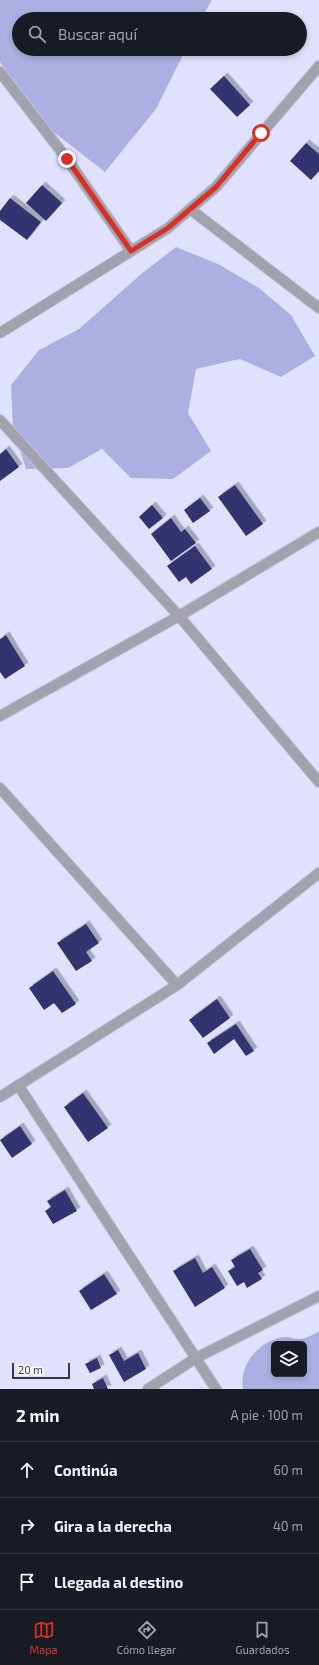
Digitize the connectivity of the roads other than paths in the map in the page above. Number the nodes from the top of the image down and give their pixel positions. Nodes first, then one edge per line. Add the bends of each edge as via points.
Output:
1 (319, 66) edge
2 (0, 72) edge
3 (190, 209) junction
4 (131, 251) junction
5 (319, 308) edge
6 (0, 333) edge
7 (0, 420) edge
8 (319, 532) edge
9 (179, 616) junction
10 (0, 716) edge
11 (319, 782) edge
12 (0, 788) edge
13 (319, 873) edge
14 (177, 985) junction
15 (18, 1085) junction
16 (0, 1097) edge
17 (319, 1296) edge
18 (196, 1358) junction
19 (148, 1389) edge
20 (216, 1389) edge

1 - 3 street via 216,187
2 - 4 street via 67,159
3 - 4 street via 168,228
3 - 5 street
4 - 6 street
7 - 9 street
8 - 9 street
9 - 10 street
9 - 11 street
12 - 14 street
13 - 14 street
14 - 15 street
15 - 16 street
15 - 18 street
17 - 18 street
18 - 19 street
18 - 20 street

